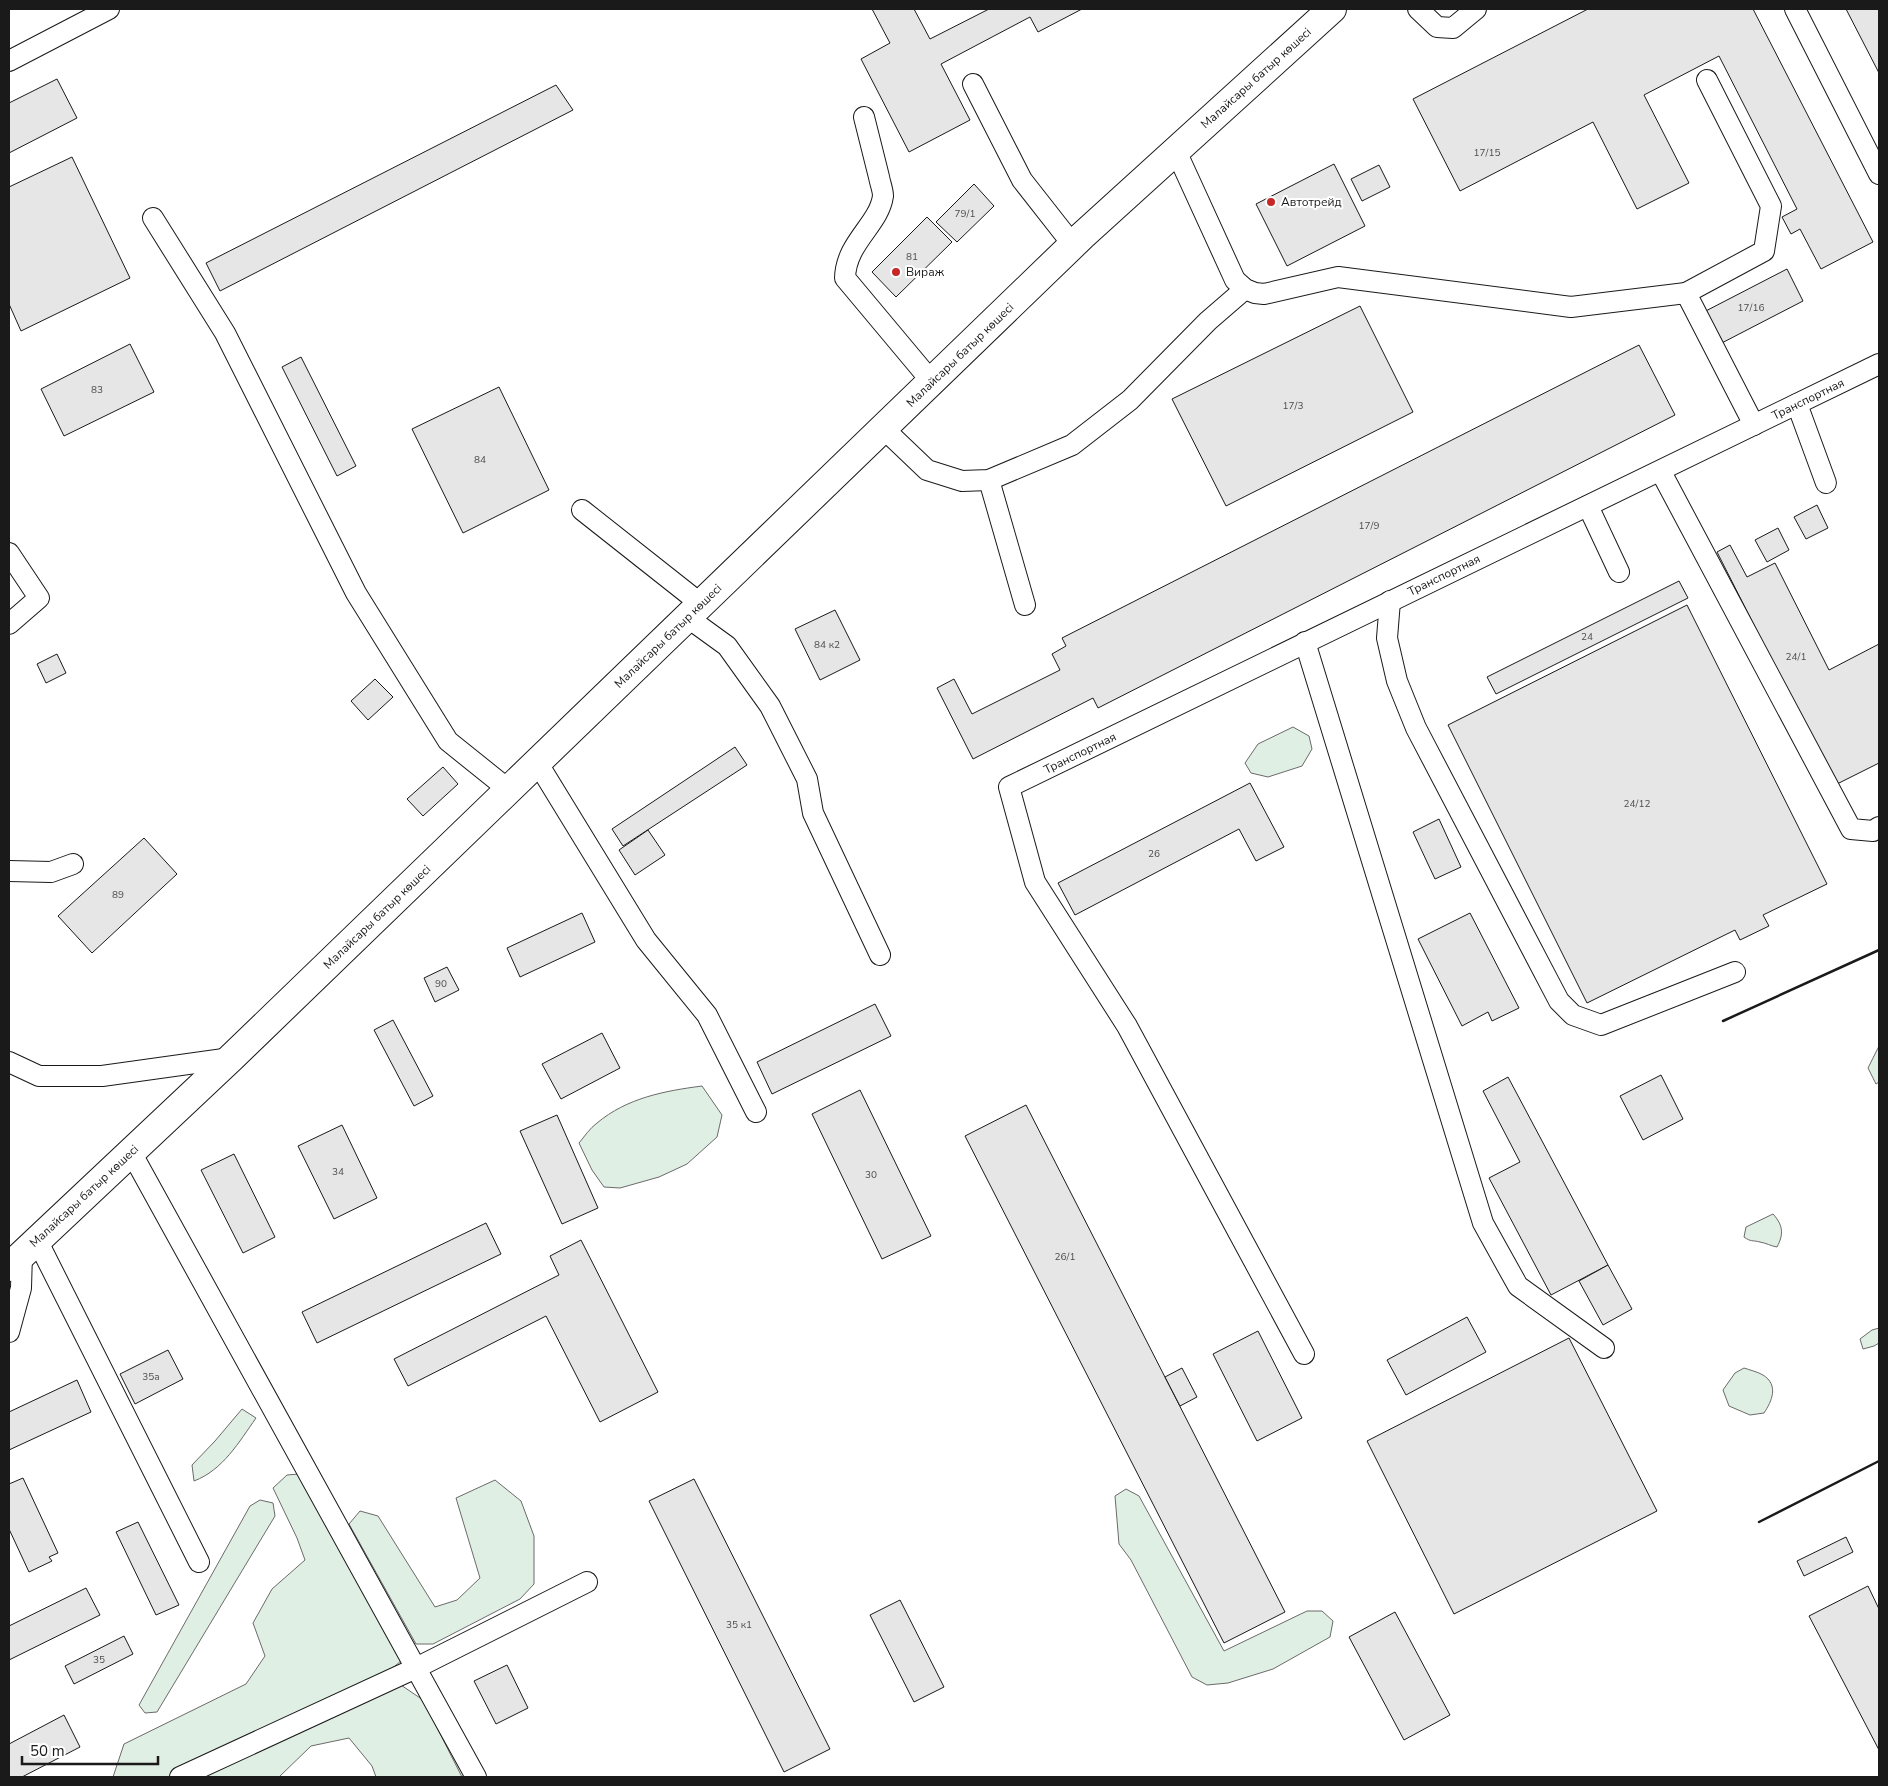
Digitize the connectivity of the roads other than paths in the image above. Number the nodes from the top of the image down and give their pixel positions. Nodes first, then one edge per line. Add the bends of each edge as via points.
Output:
1 (109, 9) edge
2 (1332, 9) edge
3 (1418, 9) edge
4 (1476, 9) edge
5 (1795, 9) edge
6 (9, 61) edge
7 (1707, 80) dead end
8 (973, 84) dead end
9 (864, 117) dead end
10 (1176, 151) junction
11 (1879, 174) edge
12 (153, 218) dead end
13 (1073, 246) junction
14 (1245, 289) junction
15 (1686, 294) junction
16 (1879, 364) edge
17 (932, 382) junction
18 (1797, 404) junction
19 (1754, 425) junction
20 (883, 428) junction
21 (1661, 472) junction
22 (989, 480) junction
23 (1826, 482) dead end
24 (1588, 506) junction
25 (582, 510) dead end
26 (9, 553) edge
27 (1619, 572) dead end
28 (1390, 601) junction
29 (1025, 605) dead end
30 (694, 611) junction
31 (9, 624) edge
32 (1305, 642) junction
33 (537, 762) junction
34 (509, 790) junction
35 (1879, 827) edge
36 (73, 864) dead end
37 (9, 870) edge
38 (880, 955) dead end
39 (1735, 972) dead end
40 (231, 1058) junction
41 (9, 1062) edge
42 (756, 1112) dead end
43 (131, 1152) junction
44 (23, 1254) edge
45 (9, 1332) edge
46 (1604, 1348) dead end
47 (1304, 1354) dead end
48 (200, 1562) dead end
49 (587, 1582) dead end
50 (416, 1668) junction
51 (180, 1777) edge
52 (476, 1777) edge

1 - 6 street
2 - 10 highway, Малайсары батыр көшесі
3 - 4 street via 1438,27 1453,28
5 - 11 street
7 - 15 street via 1771,206 1764,251
8 - 13 street via 1022,180
9 - 17 street via 883,195 877,212 850,255 845,278
10 - 13 highway, Малайсары батыр көшесі
10 - 14 street via 1235,280
12 - 34 street via 225,333 361,601 448,741
13 - 17 highway, Малайсары батыр көшесі
14 - 15 street via 1273,294 1338,277 1571,307
14 - 22 street via 1208,321 1130,400 1072,445
15 - 19 street
16 - 18 street, Транспортная
17 - 20 highway, Малайсары батыр көшесі
18 - 19 street, Транспортная
18 - 23 street
19 - 21 street, Транспортная
20 - 22 street via 927,470 962,481
20 - 30 highway, Малайсары батыр көшесі
21 - 24 street, Транспортная
21 - 35 street via 1851,830
22 - 29 street
24 - 27 street
24 - 28 street, Транспортная
25 - 30 street
26 - 31 street via 39,598
28 - 32 street, Транспортная
28 - 39 street via 1387,638 1397,681 1416,728 1560,1001 1573,1015 1601,1025
30 - 33 highway, Малайсары батыр көшесі
30 - 38 street via 727,646 770,706 807,779 813,814
32 - 46 street via 1483,1223 1518,1286
32 - 47 street, Транспортная via 1009,787 1035,882 1127,1026
33 - 34 highway, Малайсары батыр көшесі
33 - 42 street via 646,940 707,1015
34 - 40 highway, Малайсары батыр көшесі
36 - 37 street via 51,872
40 - 41 street via 102,1076 39,1076
40 - 43 highway, Малайсары батыр көшесі
43 - 44 highway, Малайсары батыр көшесі
43 - 50 street
44 - 45 street via 21,1288
44 - 48 street
49 - 50 street
50 - 51 street
50 - 52 street

